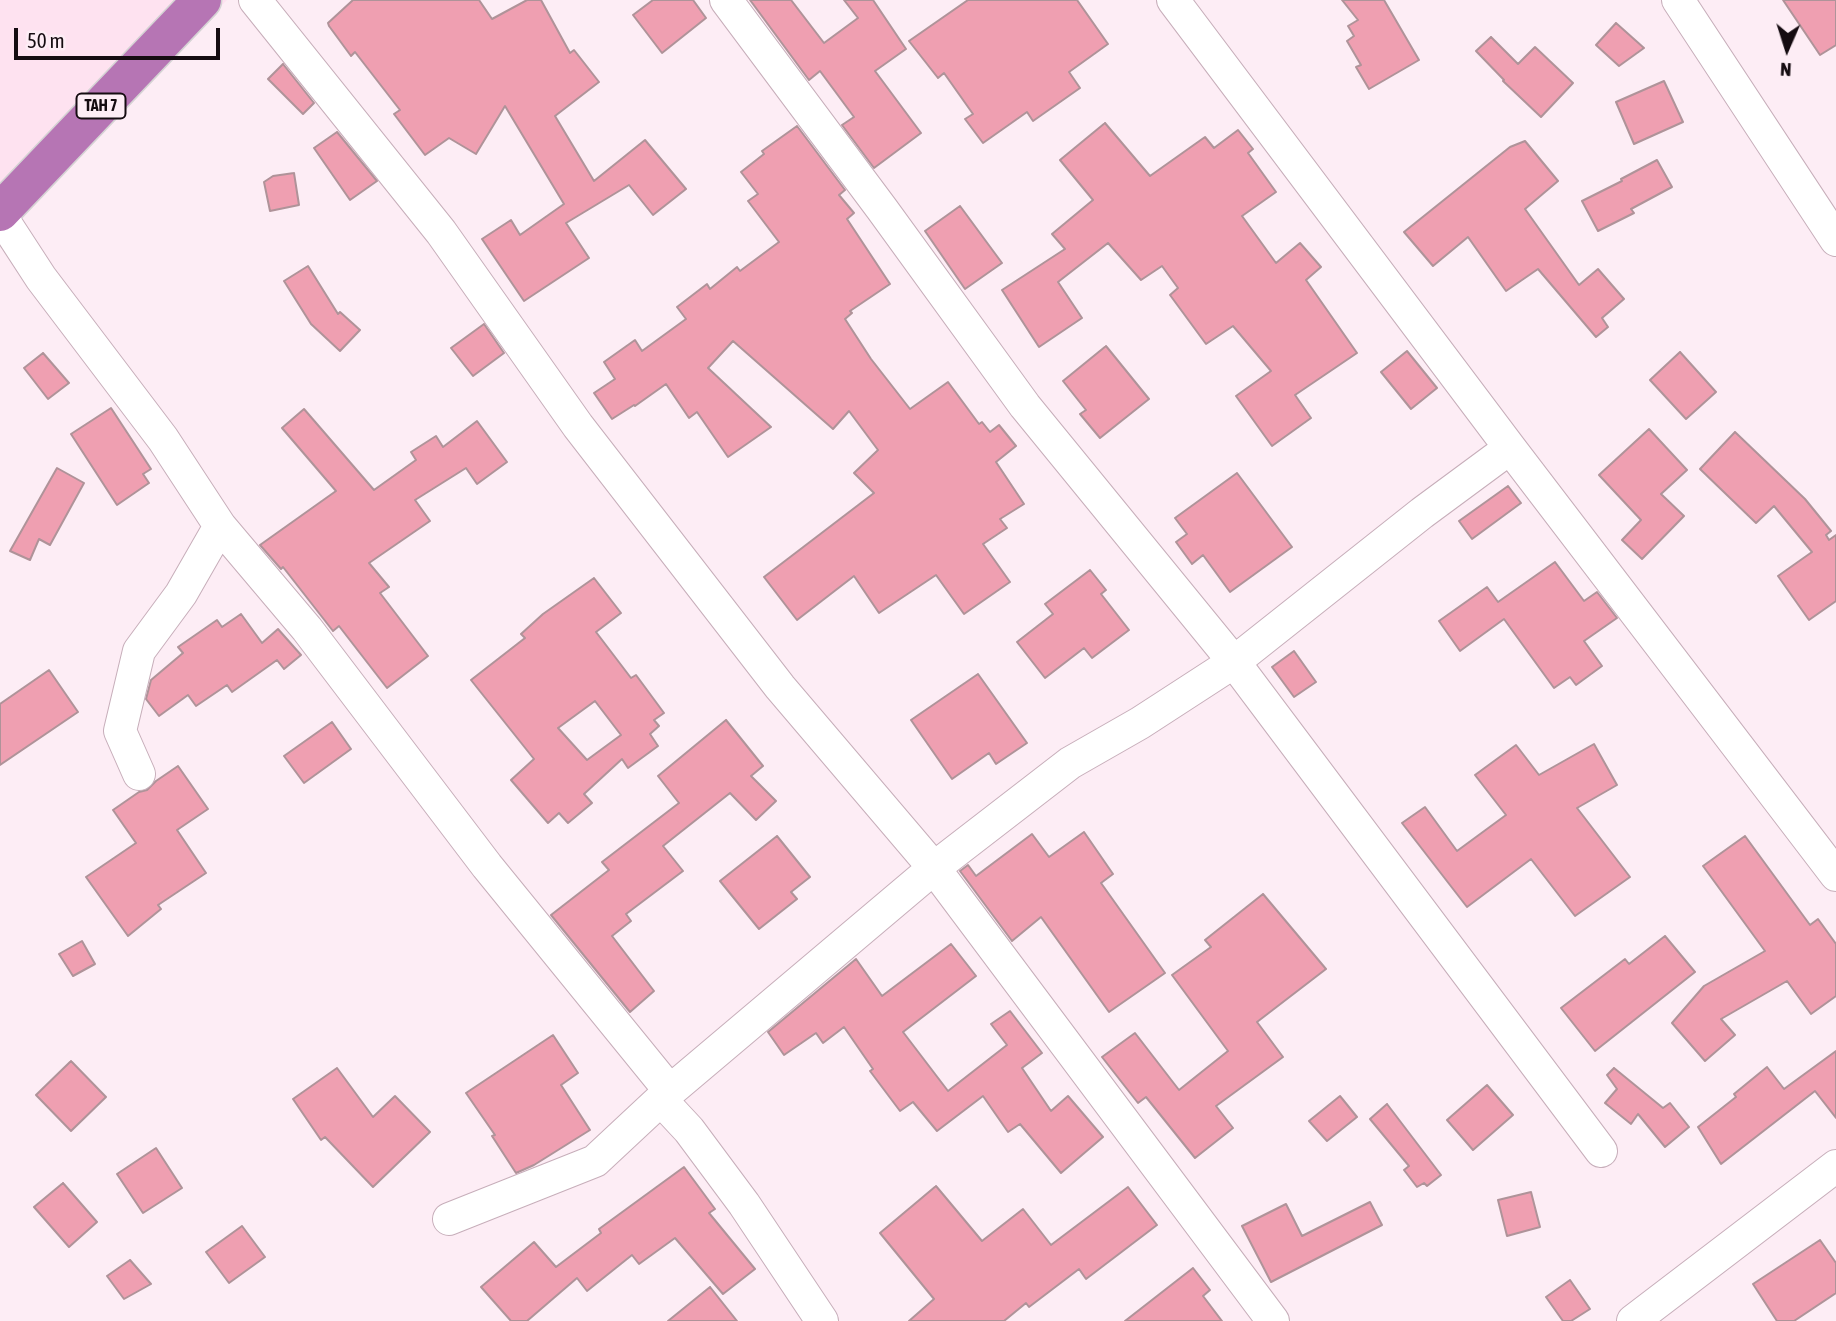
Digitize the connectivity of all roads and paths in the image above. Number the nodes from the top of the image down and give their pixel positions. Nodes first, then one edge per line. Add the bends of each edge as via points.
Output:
1 (202, 0) edge
2 (255, 0) edge
3 (726, 0) edge
4 (1173, 0) edge
5 (1678, 0) edge
6 (0, 213) edge
7 (1836, 240) edge
8 (1510, 448) junction
9 (220, 526) junction
10 (1234, 662) junction
11 (139, 774) dead end
12 (934, 869) junction
13 (1836, 875) edge
14 (666, 1096) junction
15 (1601, 1151) dead end
16 (1836, 1166) edge
17 (449, 1219) dead end
18 (822, 1321) edge
19 (1273, 1321) edge
20 (1633, 1321) edge

1 - 6 highway, TAH 7
2 - 12 street via 441,232 578,426 780,687
3 - 10 street via 1025,406
4 - 8 street
5 - 7 street
6 - 9 street via 41,278 163,439
8 - 10 street
8 - 13 street
9 - 11 street via 181,594 139,650 120,731
9 - 14 street via 307,629
10 - 12 street via 1070,763
10 - 15 street
12 - 14 street
12 - 19 street
14 - 17 street via 595,1161
14 - 18 street
16 - 20 street

